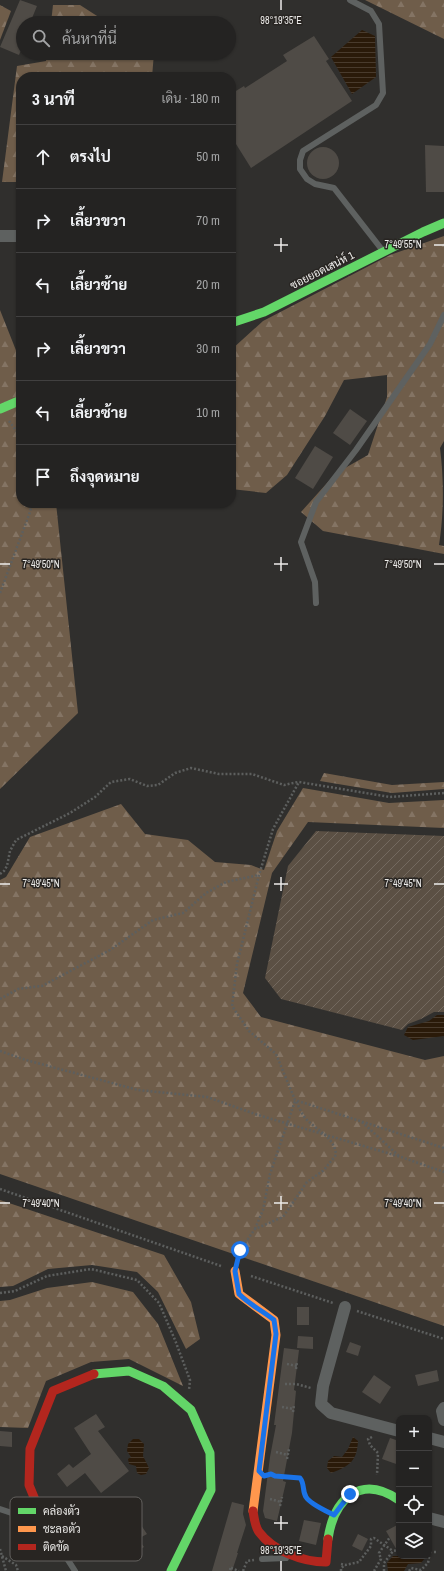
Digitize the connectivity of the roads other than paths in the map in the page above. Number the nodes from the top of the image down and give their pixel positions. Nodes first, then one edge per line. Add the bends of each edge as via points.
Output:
1 (350, 0) edge
2 (444, 223) edge
3 (0, 236) edge
4 (16, 236) edge
5 (384, 252) junction
6 (444, 315) edge
7 (236, 321) edge
8 (16, 402) edge
9 (0, 409) edge
10 (316, 603) dead end
11 (235, 1271) road end
12 (345, 1307) dead end
13 (444, 1408) edge
14 (444, 1420) edge
15 (396, 1430) edge
16 (432, 1439) edge
17 (444, 1442) edge
18 (34, 1497) edge
19 (396, 1498) edge
20 (0, 1509) edge
21 (10, 1512) edge
22 (432, 1519) edge
23 (444, 1522) edge
24 (298, 1558) junction
25 (262, 1559) dead end
26 (69, 1561) edge
27 (318, 1565) edge
28 (75, 1571) edge
29 (171, 1571) edge

1 - 5 lane via 371,11 379,24 383,93 376,105 304,151 300,169 307,179 315,184 334,188
2 - 5 street, ซอยยอดเสน่ห์ 1
3 - 4 street
5 - 7 street, ซอยยอดเสน่ห์ 1 via 264,312
6 - 10 lane via 430,344 356,450 316,502 301,542 315,582
8 - 9 street
11 - 24 street via 239,1294 274,1320 276,1334 254,1512 258,1532 274,1547
12 - 15 street via 321,1404 331,1413
13 - 14 street
16 - 17 street
18 - 29 street via 29,1486 30,1449 53,1391 94,1374 129,1371 163,1386 191,1410 210,1453 211,1490
19 - 27 street via 390,1494 364,1488 350,1494 334,1515
20 - 21 lane
22 - 23 street
24 - 25 lane
24 - 27 street
26 - 28 lane

